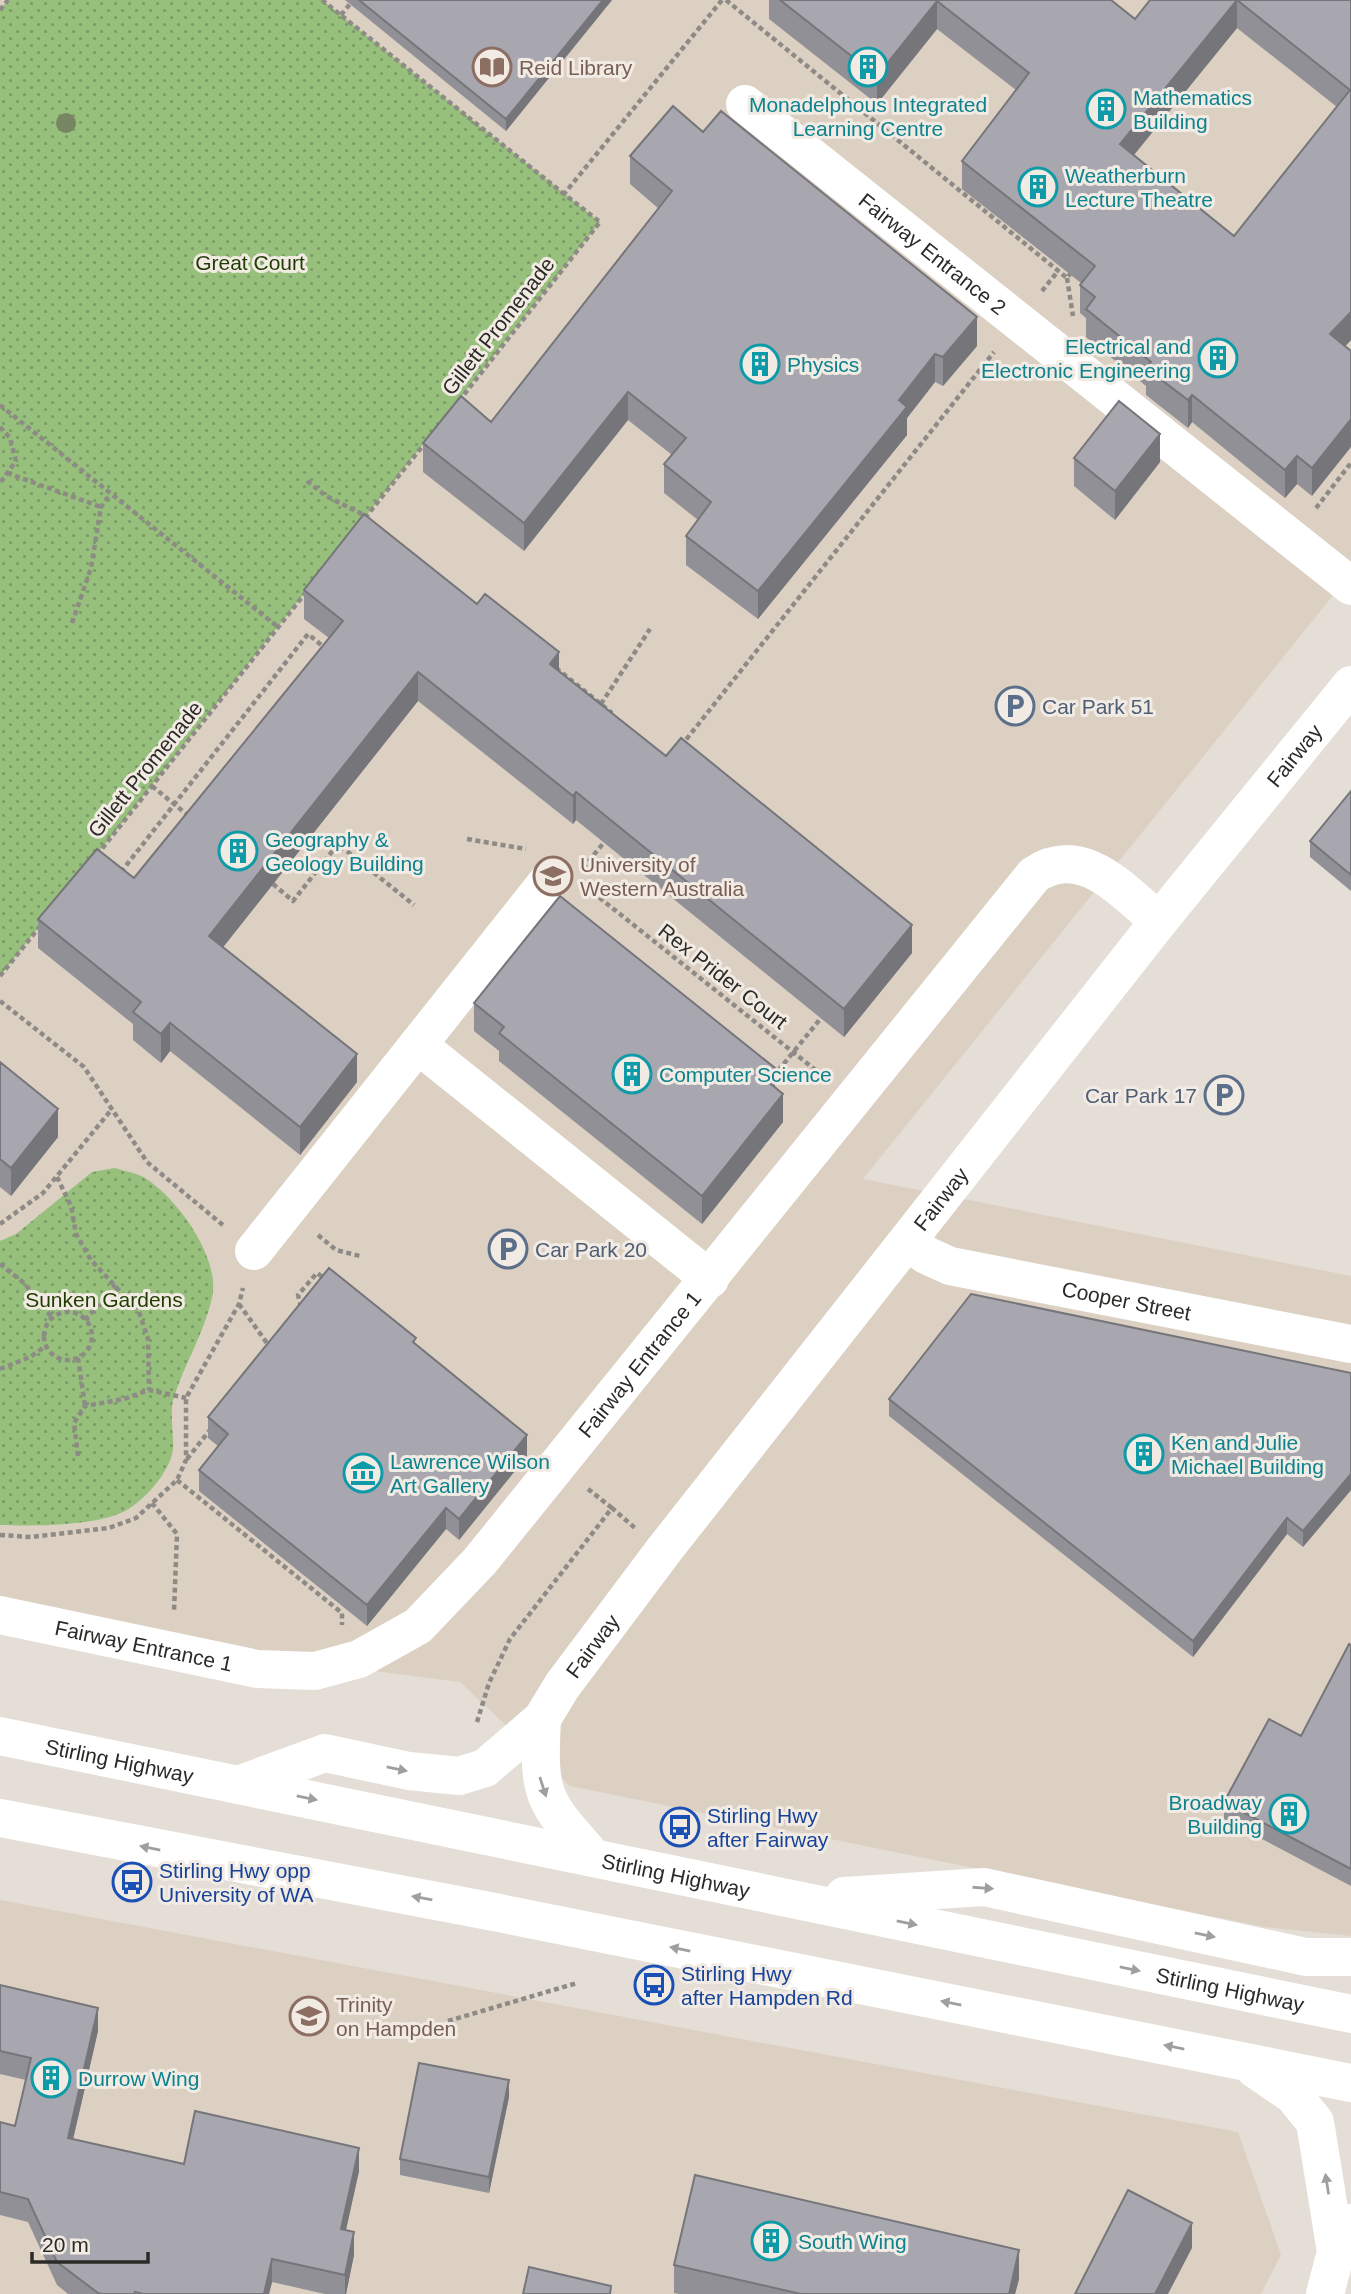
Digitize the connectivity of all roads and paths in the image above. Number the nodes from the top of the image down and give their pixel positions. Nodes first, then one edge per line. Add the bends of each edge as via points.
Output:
1 (8, 0) edge
2 (322, 0) edge
3 (724, 0) edge
4 (350, 4) dead end
5 (0, 10) edge
6 (341, 15) junction
7 (745, 104) dead end
8 (564, 194) junction
9 (1075, 268) edge
10 (1067, 278) junction
11 (1018, 321) junction
12 (1075, 328) dead end
13 (1, 407) edge
14 (453, 407) edge
15 (0, 427) edge
16 (427, 440) edge
17 (1351, 463) edge
18 (7, 473) junction
19 (307, 481) dead end
20 (0, 483) edge
21 (110, 494) junction
22 (101, 507) junction
23 (1316, 508) edge
24 (367, 516) junction
25 (377, 525) edge
26 (359, 526) edge
27 (1351, 586) edge
28 (310, 587) edge
29 (72, 622) dead end
30 (278, 627) junction
31 (650, 629) dead end
32 (327, 650) edge
33 (547, 661) edge
34 (1351, 685) edge
35 (600, 704) junction
36 (620, 720) edge
37 (678, 750) edge
38 (152, 786) junction
39 (173, 803) junction
40 (199, 824) edge
41 (613, 830) edge
42 (93, 860) edge
43 (116, 878) edge
44 (561, 880) joint
45 (273, 884) edge
46 (585, 887) dead end
47 (414, 905) dead end
48 (1159, 921) junction
49 (42, 923) edge
50 (0, 976) edge
51 (0, 1001) edge
52 (821, 1018) edge
53 (418, 1045) junction
54 (764, 1087) edge
55 (852, 1099) junction
56 (112, 1109) junction
57 (57, 1177) junction
58 (287, 1210) junction
59 (0, 1224) edge
60 (908, 1241) junction
61 (254, 1251) junction
62 (360, 1256) dead end
63 (0, 1264) edge
64 (710, 1279) junction
65 (328, 1281) edge
66 (116, 1285) junction
67 (239, 1304) junction
68 (303, 1314) edge
69 (53, 1318) junction
70 (85, 1320) junction
71 (1351, 1343) edge
72 (46, 1346) junction
73 (273, 1351) edge
74 (78, 1358) junction
75 (0, 1369) edge
76 (149, 1390) junction
77 (186, 1398) junction
78 (85, 1406) junction
79 (212, 1427) edge
80 (78, 1456) dead end
81 (186, 1460) junction
82 (177, 1480) junction
83 (152, 1503) junction
84 (0, 1535) edge
85 (664, 1550) junction
86 (0, 1615) edge
87 (174, 1615) dead end
88 (342, 1626) dead end
89 (542, 1720) junction
90 (476, 1726) dead end
91 (0, 1736) edge
92 (238, 1785) junction
93 (0, 1818) edge
94 (593, 1857) junction
95 (793, 1899) junction
96 (1351, 1957) edge
97 (577, 1983) dead end
98 (1351, 2014) edge
99 (448, 2021) dead end
100 (1241, 2060) junction
101 (1351, 2083) edge
102 (1343, 2237) edge
103 (1325, 2294) edge

1 - 5 path
2 - 6 path
3 - 8 path
3 - 10 path
4 - 6 path
6 - 8 path
7 - 11 main road, Fairway Entrance 2
8 - 14 path, Gillett Promenade via 600,222
9 - 10 path
10 - 12 path
11 - 27 main road, Fairway Entrance 2
11 - 37 path
13 - 21 path
15 - 18 path via 10,438 16,461
16 - 24 path
17 - 23 path
18 - 20 path
18 - 22 path
19 - 24 path
21 - 22 path
21 - 30 path
22 - 29 path via 92,568
24 - 25 path
24 - 26 path
28 - 30 path, Gillett Promenade
30 - 38 path, Gillett Promenade
31 - 35 path
32 - 39 path via 308,635
33 - 35 path
34 - 48 main road, Fairway
35 - 36 path
38 - 39 path
38 - 42 path, Gillett Promenade
39 - 40 path
39 - 43 path
41 - 44 path
44 - 53 main road
45 - 47 path via 293,901 338,844
46 - 55 path, Rex Prider Court
48 - 55 main road, Fairway Entrance 1 via 1094,869 1066,862 1040,870 1017,892
48 - 60 main road, Fairway
49 - 50 path
51 - 56 path via 84,1067
52 - 54 path
53 - 58 main road
53 - 64 main road
55 - 64 main road, Fairway Entrance 1
56 - 57 path
56 - 61 path via 146,1162
57 - 59 path
57 - 66 path via 90,1260
58 - 61 main road
58 - 62 path via 336,1250
60 - 71 main road, Cooper Street via 950,1266
60 - 85 main road, Fairway
61 - 67 path
63 - 69 path via 24,1283
64 - 86 main road, Fairway Entrance 1 via 480,1561 418,1626 385,1647 315,1671 257,1669
65 - 68 path via 317,1273 299,1295
66 - 70 path
66 - 76 path via 139,1312 148,1339
67 - 73 path
67 - 77 path
69 - 70 path via 71,1312
69 - 72 path via 44,1334
70 - 74 path via 92,1339
72 - 74 path via 54,1356
72 - 75 path
74 - 78 path
76 - 77 path
76 - 78 path
77 - 81 path
78 - 80 path via 74,1423
79 - 81 path
81 - 82 path
82 - 83 path
82 - 88 path via 342,1613
83 - 84 path via 136,1518 108,1528 31,1537
83 - 87 path via 177,1534
85 - 89 main road, Fairway via 562,1686
85 - 90 path via 612,1508 510,1639 489,1683
92 -> 89 main road via 326,1753 459,1776 485,1768
89 -> 94 main road via 539,1773 544,1793 554,1813
91 - 92 main road, Stirling Highway
92 -> 94 main road, Stirling Highway
100 -> 93 main road
94 - 95 main road, Stirling Highway
95 -> 96 main road via 984,1887 1306,1957
95 -> 98 main road, Stirling Highway
97 - 99 path
100 - 101 main road
102 -> 100 main road via 1315,2122 1293,2095
102 - 103 main road

